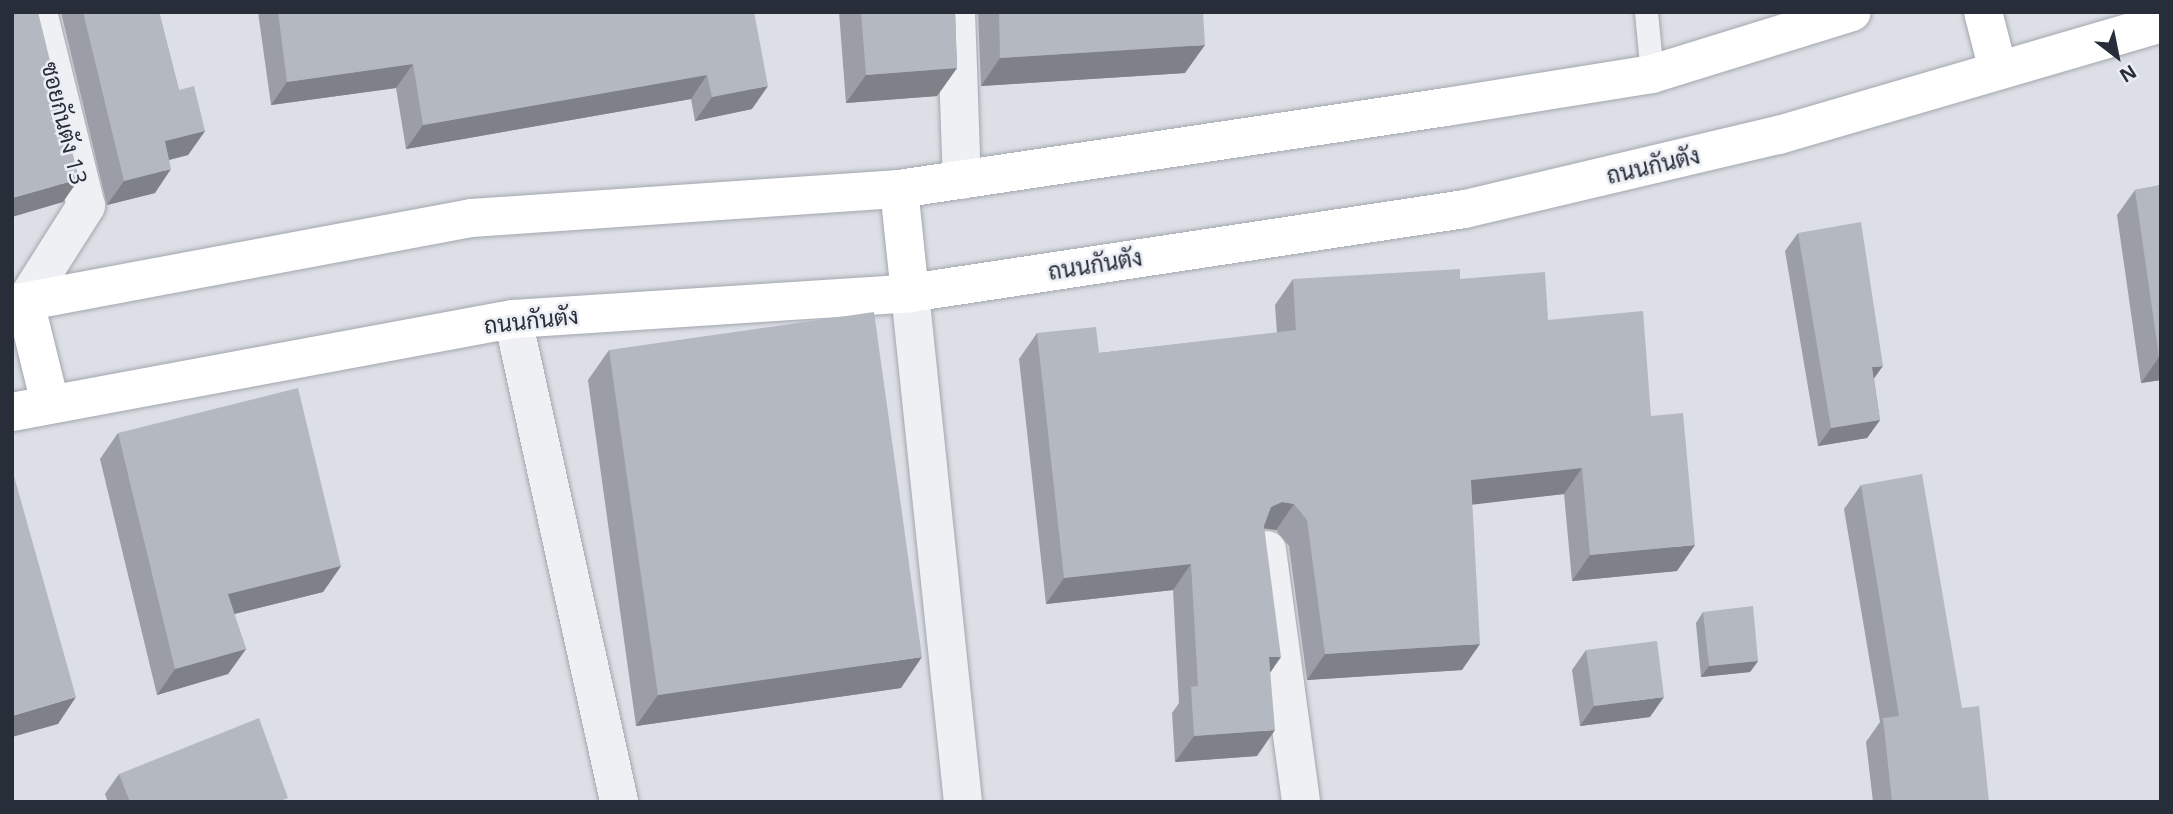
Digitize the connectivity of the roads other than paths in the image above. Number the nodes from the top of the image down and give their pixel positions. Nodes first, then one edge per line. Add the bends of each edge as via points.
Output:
1 (38, 12) edge
2 (956, 12) edge
3 (1646, 12) edge
4 (1852, 12) edge
5 (1983, 12) edge
6 (2161, 23) edge
7 (1998, 70) junction
8 (1653, 74) junction
9 (962, 180) junction
10 (899, 189) junction
11 (910, 293) junction
12 (19, 303) edge
13 (513, 319) junction
14 (50, 403) junction
15 (12, 412) edge
16 (1267, 550) edge
17 (618, 802) edge
18 (963, 802) edge
19 (1301, 802) edge

1 - 12 street, ซอยกันตัง 13 via 86,206
2 - 9 street
3 - 8 lane
4 - 8 main road
5 - 7 main road
6 - 7 main road, ถนนกันตัง
7 - 11 main road, ถนนกันตัง via 1779,135 1465,209
8 - 9 main road
9 - 10 main road
10 - 11 main road
10 - 12 main road via 472,218
11 - 13 main road, ถนนกันตัง
11 - 18 street
12 - 14 main road
13 - 14 main road, ถนนกันตัง
13 - 17 street
14 - 15 main road, ถนนกันตัง
16 - 19 street

